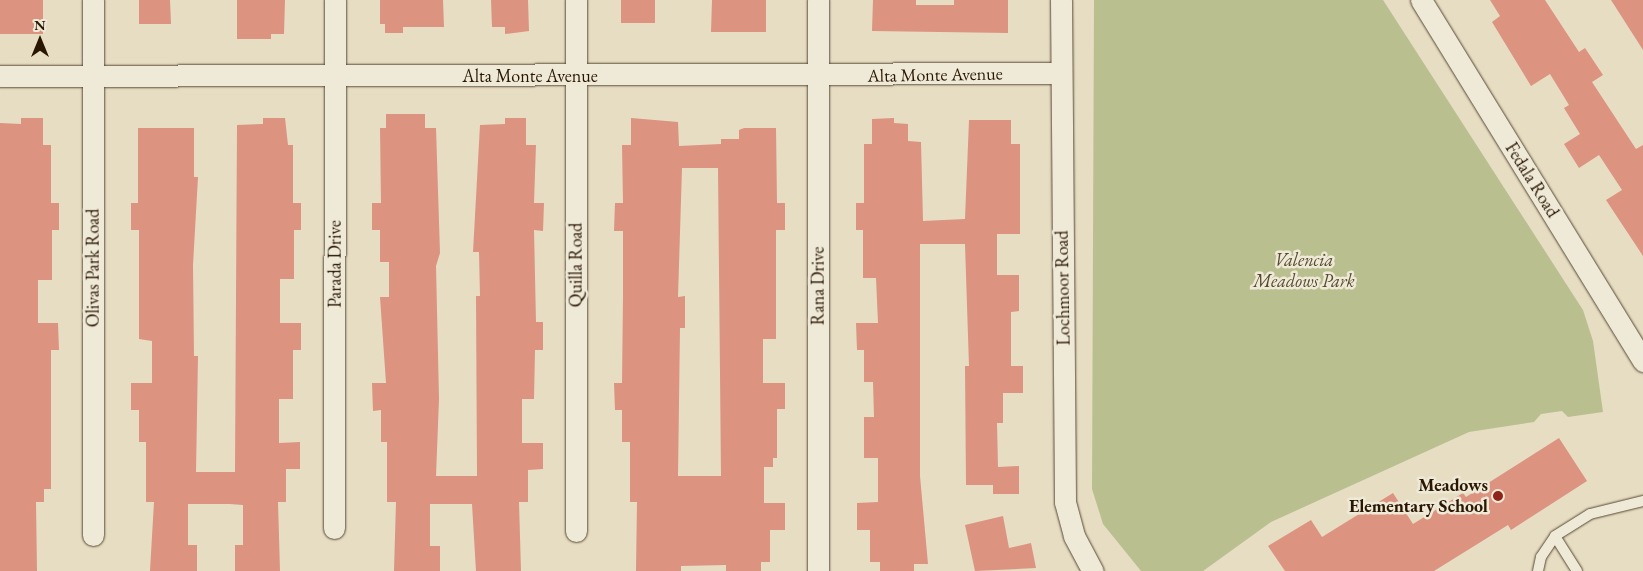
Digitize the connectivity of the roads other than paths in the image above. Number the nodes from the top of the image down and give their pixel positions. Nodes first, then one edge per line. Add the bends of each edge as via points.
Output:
1 (93, 0) edge
2 (335, 0) edge
3 (576, 0) edge
4 (818, 0) edge
5 (1061, 0) edge
6 (1421, 0) edge
7 (1061, 73) junction
8 (94, 75) junction
9 (0, 76) edge
10 (335, 76) junction
11 (576, 76) junction
12 (818, 76) junction
13 (1643, 361) edge
14 (1643, 501) edge
15 (334, 528) dead end
16 (576, 530) dead end
17 (93, 535) dead end
18 (1555, 536) junction
19 (818, 571) edge
20 (1093, 571) edge
21 (1538, 571) edge
22 (1577, 571) edge

1 - 8 street, Olivas Park Road
2 - 10 street, Parada Drive
3 - 11 street, Quilla Road
4 - 12 street, Rana Drive
5 - 7 street, Lochmoor Road
6 - 13 street, Fedala Road
7 - 12 street, Alta Monte Avenue
7 - 20 street, Lochmoor Road via 1065,502 1074,536
8 - 9 street, Alta Monte Avenue
8 - 10 street, Alta Monte Avenue
8 - 17 street, Olivas Park Road
10 - 11 street, Alta Monte Avenue
10 - 15 street, Parada Drive
11 - 12 street, Alta Monte Avenue
11 - 16 street, Quilla Road
12 - 19 street, Rana Drive
14 - 18 lane via 1590,514
18 - 21 lane via 1541,557
18 - 22 lane

